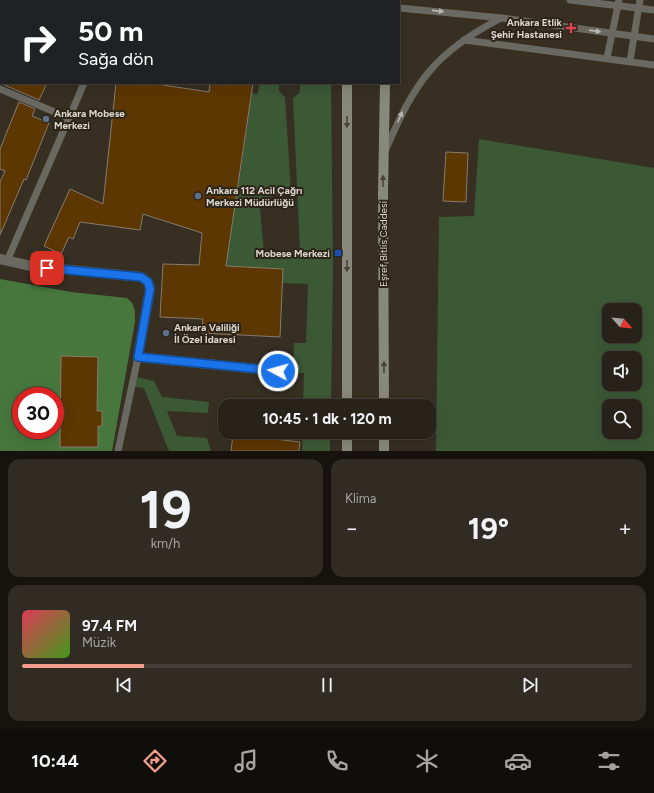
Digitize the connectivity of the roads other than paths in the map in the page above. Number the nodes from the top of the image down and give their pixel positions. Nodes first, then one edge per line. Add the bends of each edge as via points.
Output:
1 (570, 0) edge
2 (640, 0) edge
3 (619, 3) edge
4 (400, 8) edge
5 (639, 8) junction
6 (654, 10) edge
7 (502, 18) junction
8 (612, 34) junction
9 (634, 37) junction
10 (654, 39) edge
11 (464, 40) junction
12 (607, 58) junction
13 (630, 61) junction
14 (654, 65) edge
15 (84, 84) edge
16 (347, 84) edge
17 (385, 84) edge
18 (0, 89) edge
19 (69, 118) junction
20 (384, 153) junction
21 (3, 260) edge
22 (138, 357) junction
23 (278, 371) dead end
24 (347, 399) edge
25 (384, 399) edge
26 (347, 439) edge
27 (384, 439) edge
28 (118, 451) edge
29 (347, 451) edge
30 (384, 451) edge

1 - 3 lane
2 - 5 lane
3 - 5 lane
3 - 8 lane
4 -> 7 lane
5 - 6 lane
5 - 9 lane
7 -> 8 lane
7 - 11 lane
8 - 9 lane
8 - 12 lane
9 - 10 lane
9 - 13 lane
11 - 12 lane
20 -> 11 lane via 416,88 440,60
12 - 13 lane
13 - 14 lane
15 - 19 lane
16 -> 24 main road
17 - 20 main road, Eşref Bitlis Caddesi
18 - 19 lane
19 - 21 lane
25 -> 20 main road, Eşref Bitlis Caddesi
21 - 22 street via 31,266 141,277 148,282 150,289
22 - 23 street
22 - 28 lane
26 - 29 main road
27 - 30 main road

